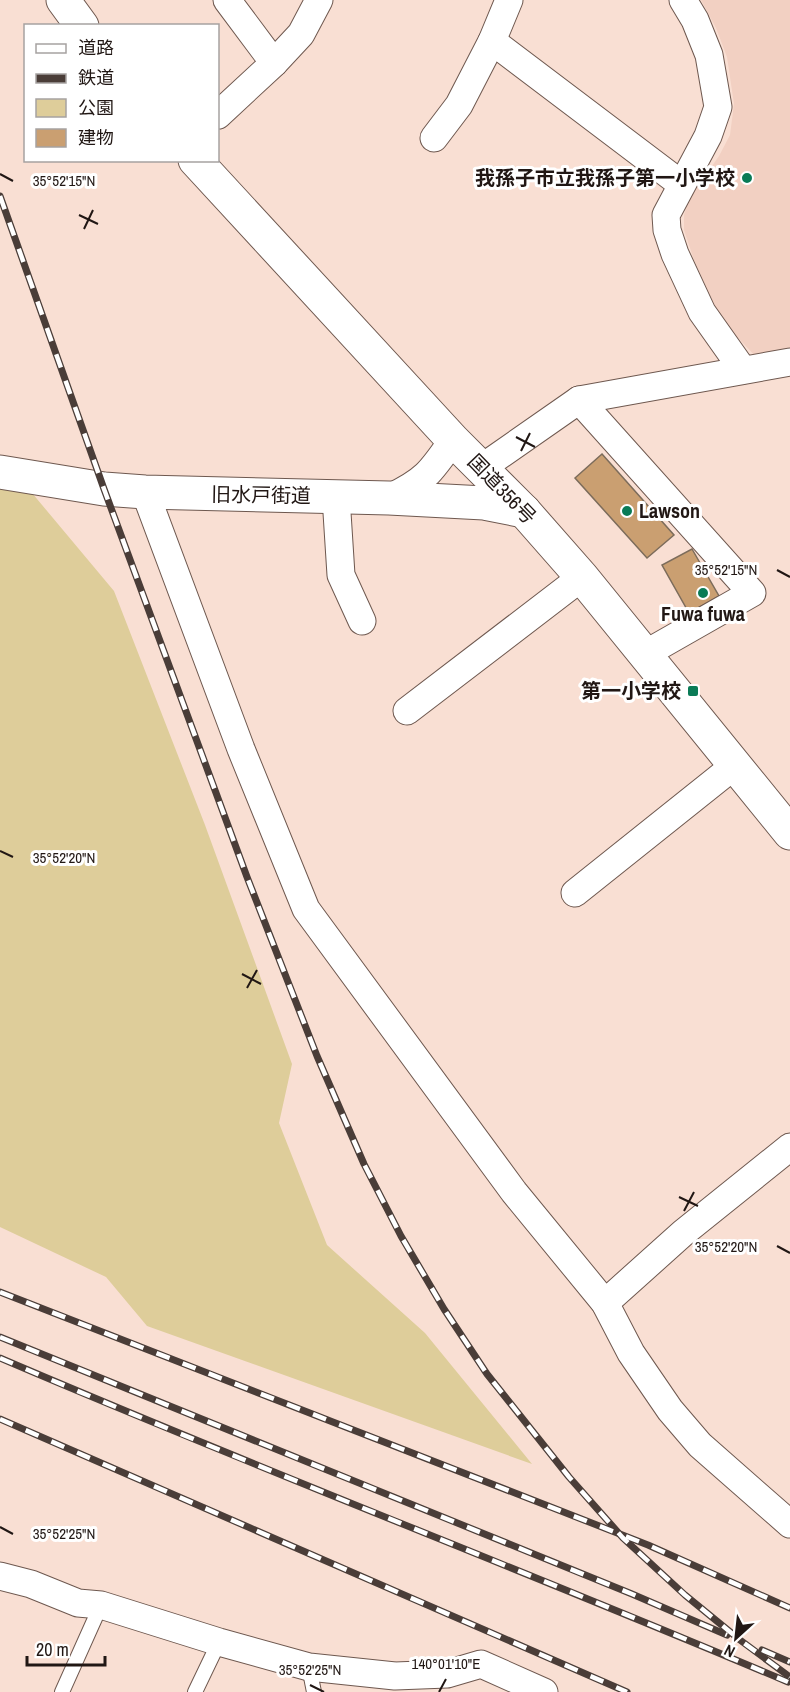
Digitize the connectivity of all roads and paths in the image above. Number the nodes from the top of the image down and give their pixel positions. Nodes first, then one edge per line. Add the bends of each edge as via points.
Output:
1 (63, 0) edge
2 (227, 0) edge
3 (320, 0) edge
4 (508, 0) edge
5 (683, 0) edge
6 (81, 24) edge
7 (492, 41) junction
8 (274, 63) junction
9 (219, 114) edge
10 (434, 138) dead end
11 (197, 162) edge
12 (681, 184) junction
13 (790, 362) edge
14 (743, 369) junction
15 (579, 400) junction
16 (453, 440) junction
17 (483, 467) junction
18 (0, 472) edge
19 (145, 492) junction
20 (336, 497) junction
21 (389, 498) junction
22 (524, 510) junction
23 (582, 577) junction
24 (362, 621) dead end
25 (645, 654) junction
26 (407, 711) dead end
27 (734, 766) junction
28 (790, 833) edge
29 (575, 893) dead end
30 (790, 1147) edge
31 (605, 1303) junction
32 (790, 1524) edge
33 (0, 1576) edge
34 (101, 1605) junction
35 (219, 1642) junction
36 (312, 1680) edge
37 (62, 1692) edge
38 (195, 1692) edge
39 (544, 1692) edge

1 - 6 main road
2 - 8 street
3 - 8 street via 301,34
4 - 7 street
5 - 12 street via 710,54 718,107 708,136
7 - 10 street via 459,105
7 - 12 street
8 - 9 street
11 - 16 main road, 国道356号
12 - 14 street via 666,215 675,254 702,312
13 - 14 street
14 - 15 street
15 - 17 street
15 - 25 street via 752,593
16 - 17 main road, 国道356号
16 - 21 street via 433,470 415,486
17 - 22 main road, 国道356号
18 - 19 main road, 旧水戸街道
19 - 20 main road, 旧水戸街道
19 - 31 street via 241,749 306,909 514,1192
20 - 21 main road, 旧水戸街道
20 - 24 street via 341,575
21 - 22 main road, 旧水戸街道 via 484,503
22 - 23 main road, 国道356号
23 - 25 main road, 国道356号
23 - 26 street
25 - 27 main road, 国道356号
27 - 28 main road, 国道356号
27 - 29 street
30 - 31 street via 683,1233
31 - 32 street via 631,1353 670,1410 700,1445
33 - 34 street via 78,1602
34 - 35 street
34 - 37 lane
35 - 36 street
35 - 38 lane
36 - 39 street via 447,1674 481,1664

